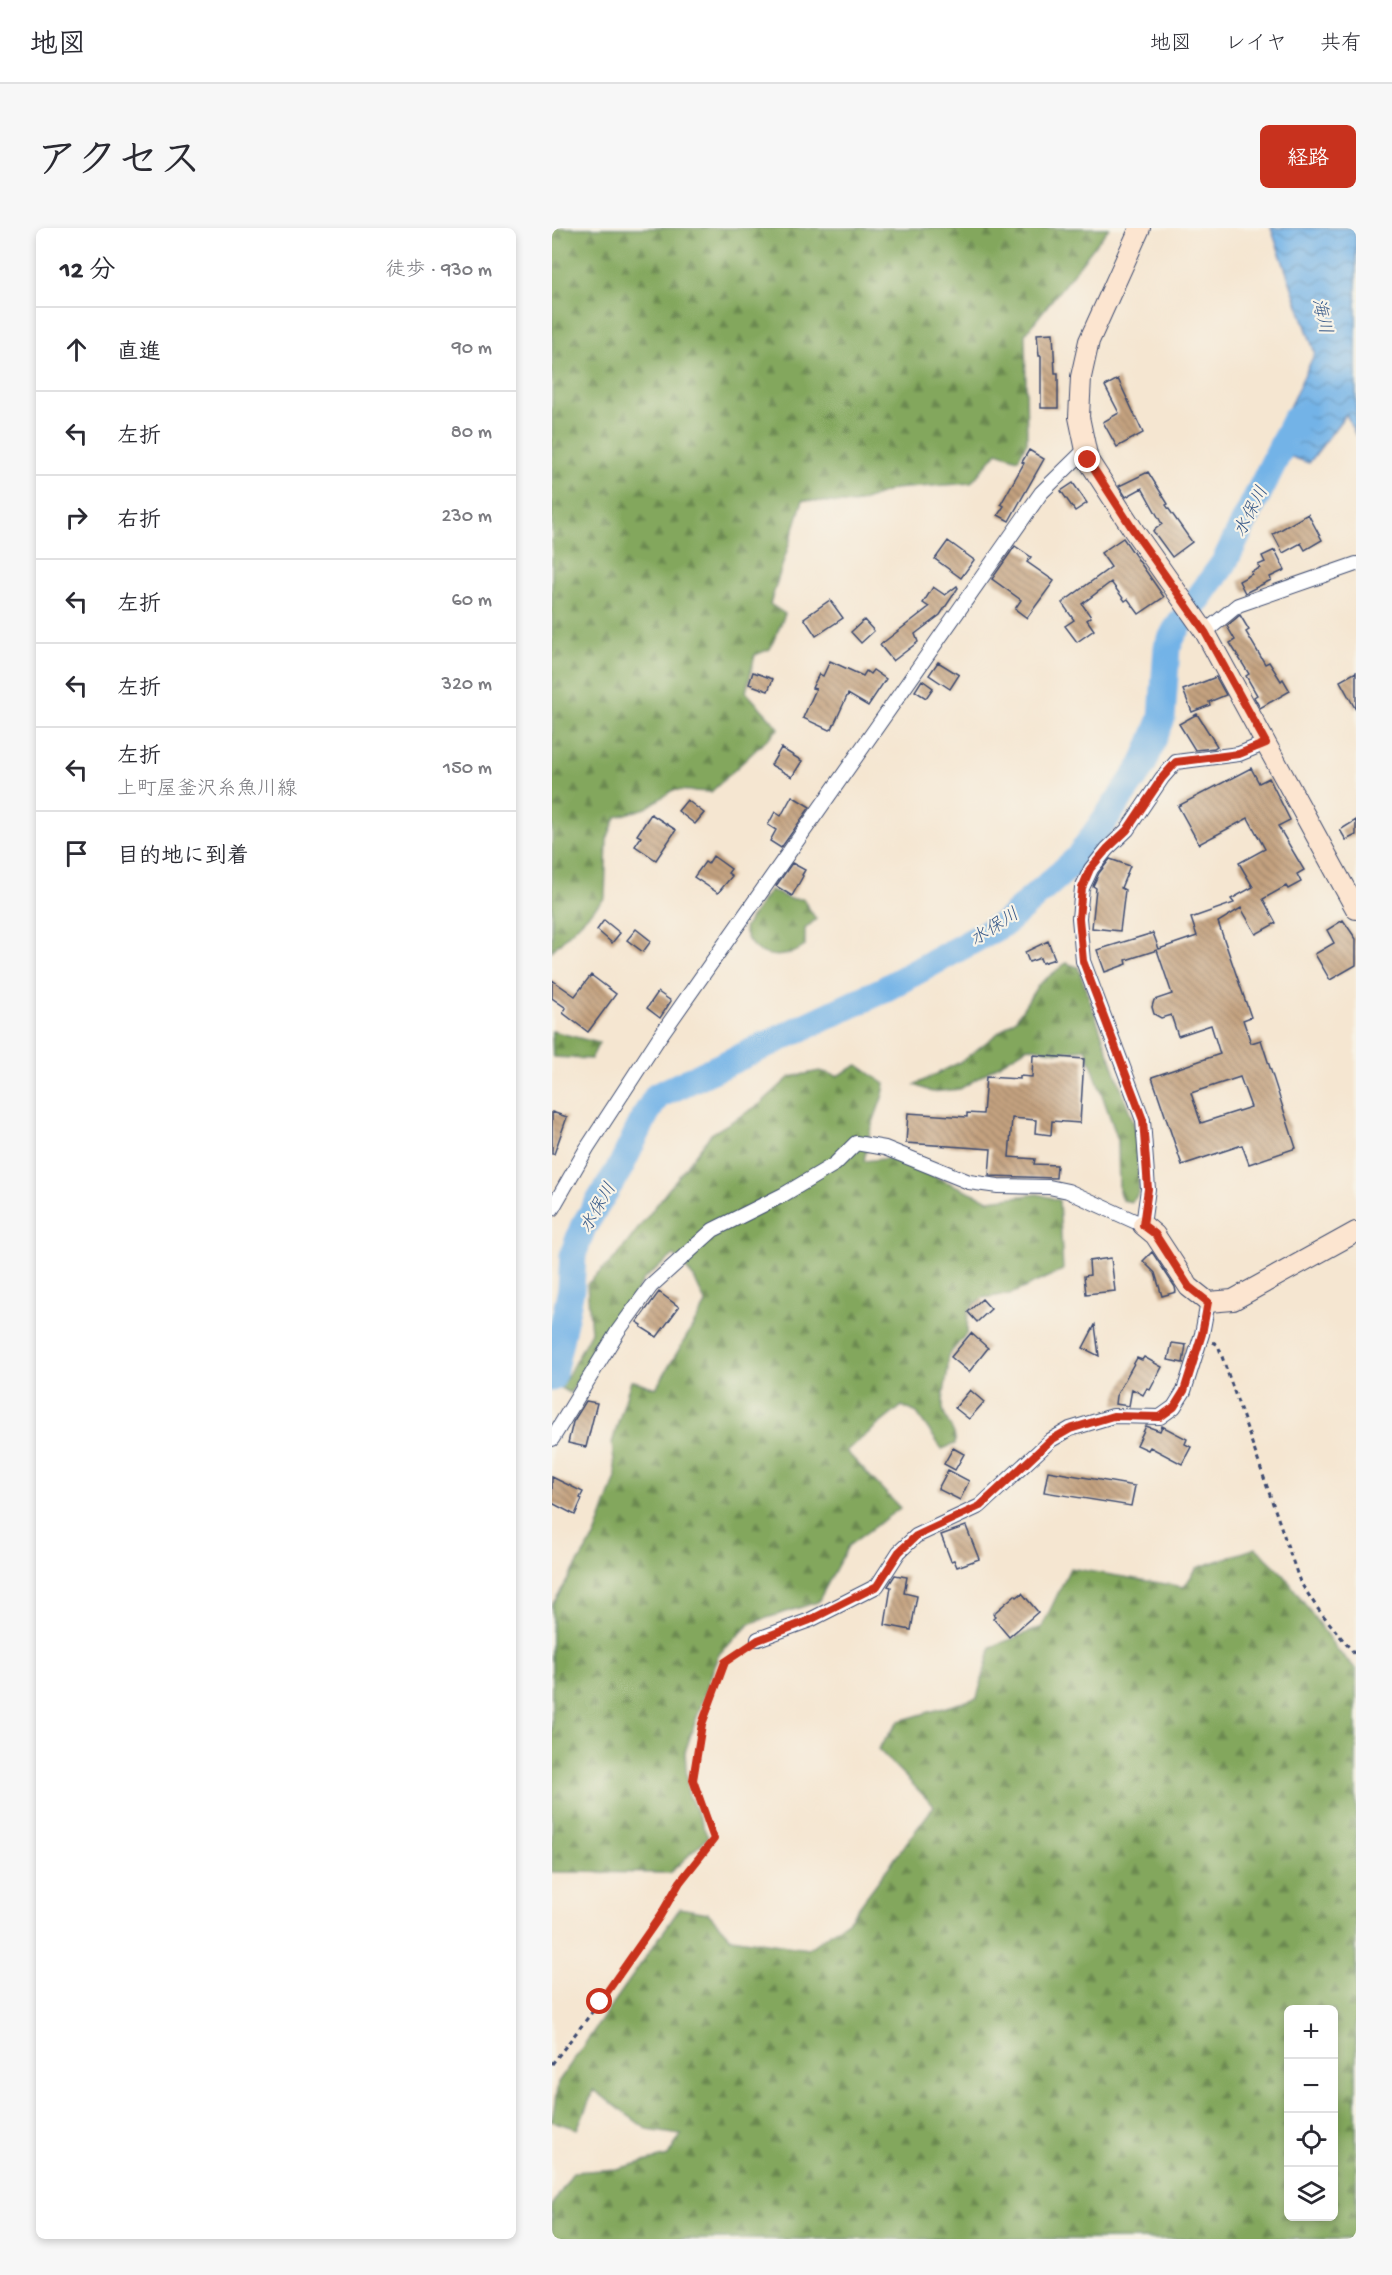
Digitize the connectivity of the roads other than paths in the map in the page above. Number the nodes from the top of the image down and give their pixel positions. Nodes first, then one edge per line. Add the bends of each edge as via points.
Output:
1 (1140, 228) edge
2 (1085, 450) junction
3 (1356, 564) edge
4 (1203, 630) junction
5 (1266, 743) junction
6 (1356, 909) edge
7 (552, 1209) edge
8 (1143, 1225) junction
9 (1356, 1232) edge
10 (1208, 1302) junction
11 (552, 1438) edge
12 (758, 1640) road end

1 - 2 main road via 1089,340 1081,377 1079,417
2 - 4 main road via 1134,531
2 - 7 street via 1041,492 658,1039
3 - 4 street via 1238,605
4 - 5 main road
5 - 6 main road
5 - 8 street via 1239,754 1176,762 1127,830 1090,869 1082,888 1079,918 1083,961 1143,1120 1148,1189
8 - 10 main road via 1155,1234 1189,1287
8 - 11 street via 1068,1191 969,1182 885,1148 856,1143 835,1164 713,1230 651,1286 618,1331
9 - 10 main road via 1233,1300
10 - 12 street via 1184,1391 1174,1407 1160,1417 1113,1416 1070,1429 1051,1440 980,1506 916,1536 899,1552 877,1586 810,1620

